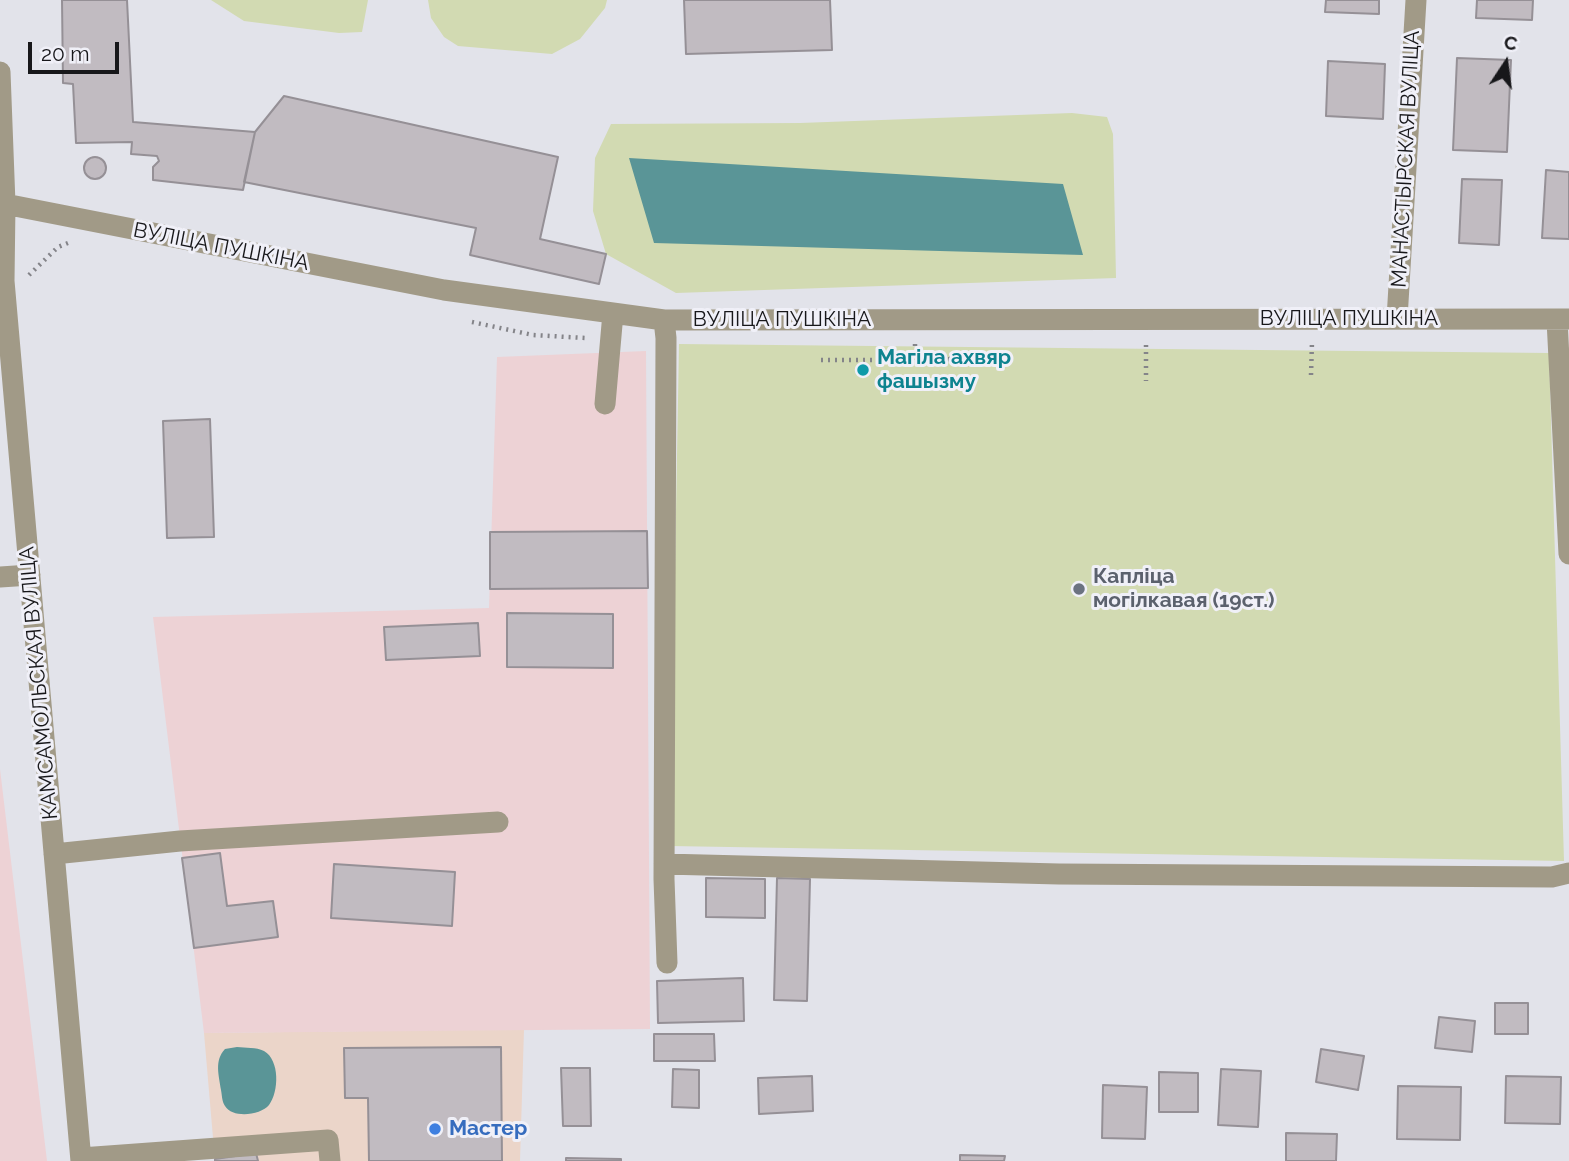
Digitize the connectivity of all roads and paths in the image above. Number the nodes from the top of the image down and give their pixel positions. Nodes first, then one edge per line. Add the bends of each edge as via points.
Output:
1 (1416, 0) edge
2 (0, 72) edge
3 (3, 204) edge
4 (2, 227) edge
5 (613, 313) junction
6 (1397, 319) junction
7 (664, 320) junction
8 (1563, 320) edge
9 (915, 339) dead end
10 (1146, 341) dead end
11 (1312, 342) dead end
12 (954, 359) dead end
13 (821, 360) dead end
14 (915, 360) junction
15 (1311, 375) dead end
16 (1146, 381) dead end
17 (605, 404) dead end
18 (1566, 422) edge
19 (9, 433) edge
20 (1569, 554) edge
21 (30, 575) junction
22 (0, 577) edge
23 (498, 822) dead end
24 (54, 854) junction
25 (664, 864) junction
26 (1569, 873) edge
27 (667, 963) dead end
28 (81, 1159) edge
29 (330, 1161) edge

1 - 6 street, МАНАСТЫРСКАЯ ВУЛІЦА
2 - 3 street, КАМСАМОЛЬСКАЯ ВУЛІЦА
3 - 4 street, КАМСАМОЛЬСКАЯ ВУЛІЦА
3 - 5 street, ВУЛІЦА ПУШКІНА via 444,290
4 - 19 street, КАМСАМОЛЬСКАЯ ВУЛІЦА
5 - 7 street, ВУЛІЦА ПУШКІНА
5 - 17 street
6 - 7 street, ВУЛІЦА ПУШКІНА
6 - 8 street, ВУЛІЦА ПУШКІНА
7 - 25 street
8 - 18 street
9 - 14 path
10 - 16 path
11 - 15 path
12 - 14 path
13 - 14 path
18 - 20 street
19 - 21 street, КАМСАМОЛЬСКАЯ ВУЛІЦА
21 - 22 street
21 - 24 street, КАМСАМОЛЬСКАЯ ВУЛІЦА
23 - 24 street via 180,841
24 - 28 street, КАМСАМОЛЬСКАЯ ВУЛІЦА
25 - 26 street via 1073,874 1552,877
25 - 27 street
28 - 29 street via 328,1140

